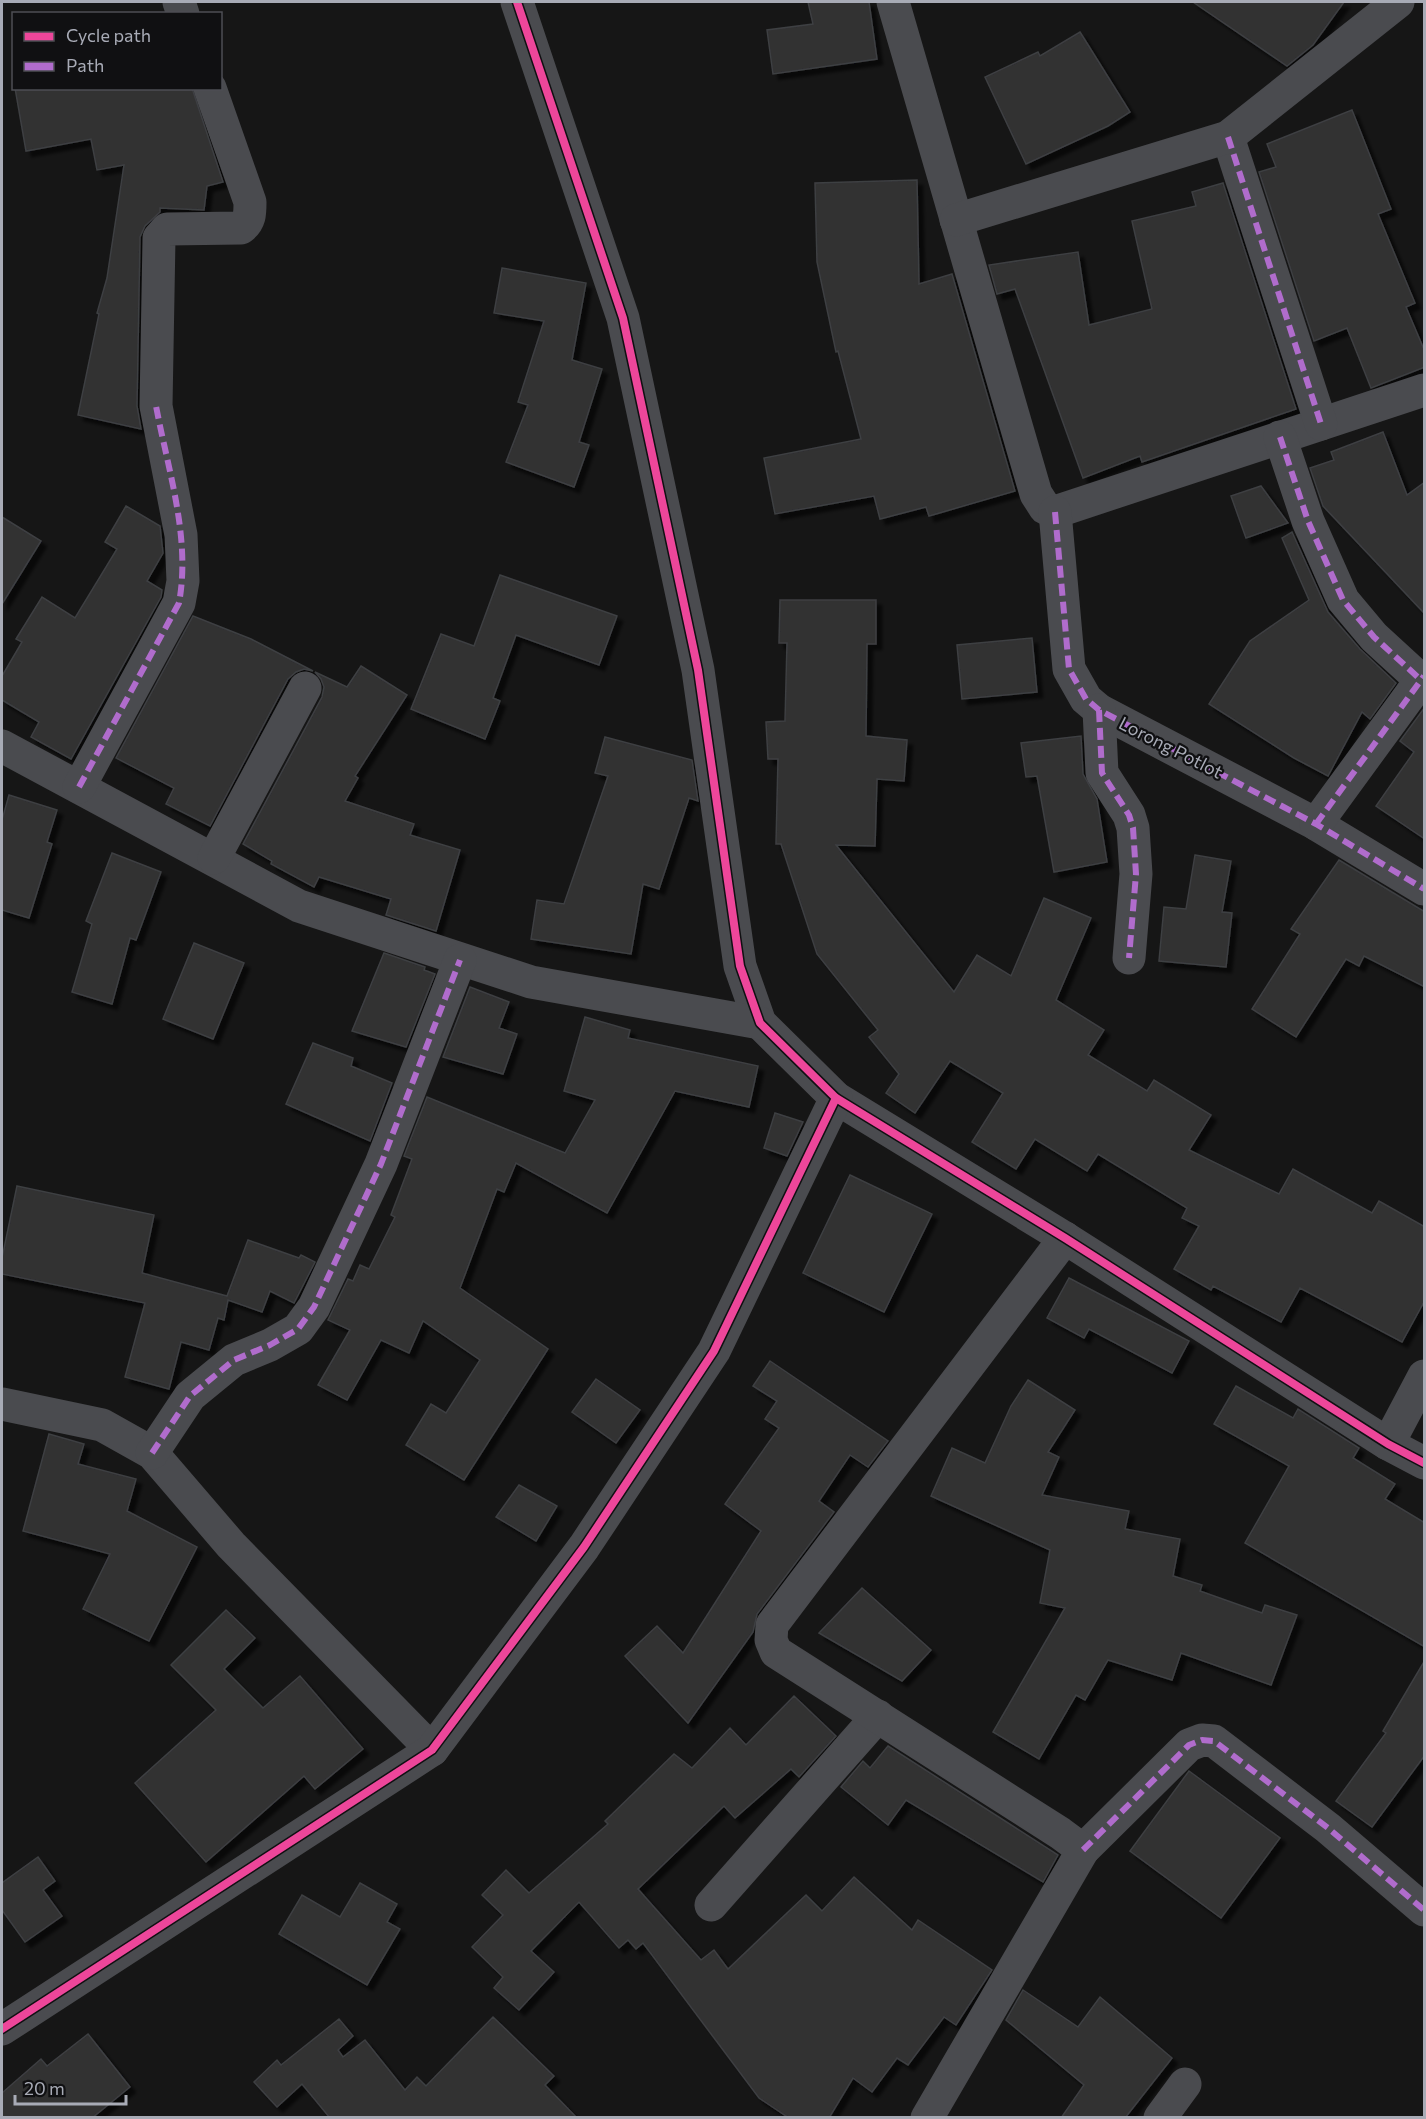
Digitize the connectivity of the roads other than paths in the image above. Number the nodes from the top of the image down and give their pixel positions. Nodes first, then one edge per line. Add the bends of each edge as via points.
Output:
1 (893, 2) edge
2 (1398, 2) edge
3 (526, 4) edge
4 (211, 90) edge
5 (1227, 137) junction
6 (956, 220) junction
7 (1425, 390) edge
8 (1322, 424) junction
9 (1280, 437) junction
10 (1055, 512) junction
11 (1423, 678) edge
12 (305, 688) dead end
13 (1099, 710) junction
14 (2, 746) edge
15 (79, 787) junction
16 (1316, 824) junction
17 (214, 858) junction
18 (1425, 889) edge
19 (1129, 958) dead end
20 (460, 960) junction
21 (760, 1023) junction
22 (836, 1098) junction
23 (1065, 1238) junction
24 (1425, 1376) edge
25 (2, 1404) edge
26 (1388, 1444) junction
27 (152, 1453) junction
28 (1425, 1463) edge
29 (878, 1716) junction
30 (432, 1750) junction
31 (1083, 1850) junction
32 (711, 1905) dead end
33 (1425, 1910) edge
34 (2, 2030) edge
35 (1185, 2084) dead end
36 (927, 2118) edge
37 (1160, 2118) edge

1 - 6 street
2 - 5 street
3 - 21 street via 623,318 698,670 740,966
4 - 15 street via 250,202 250,216 241,228 167,230 159,238 156,406 181,536 183,581 179,603
5 - 6 street
5 - 8 street
6 - 10 street via 1036,494 1045,508
7 - 8 street
8 - 9 street
9 - 10 street
9 - 11 street via 1308,521 1343,600 1374,637
10 - 13 street, Lorong Potlot via 1069,669 1086,699
11 - 16 street
12 - 17 street
13 - 16 street, Lorong Potlot
13 - 19 street via 1102,773 1133,828 1136,874
14 - 15 street
15 - 17 street
16 - 18 street, Lorong Potlot
17 - 20 street via 299,906
20 - 21 street via 531,982
20 - 27 street via 381,1164 314,1307 298,1329 234,1360 190,1396
21 - 22 street
22 - 23 street
22 - 30 street via 714,1351 584,1547
23 - 26 street
23 - 29 street via 772,1625 771,1640 776,1652
24 - 26 street
25 - 27 street via 102,1425
26 - 28 street
27 - 30 street via 231,1545
29 - 31 street
29 - 32 street
30 - 34 street
31 - 33 street via 1189,1745 1214,1741 1328,1828
31 - 36 street
35 - 37 street

